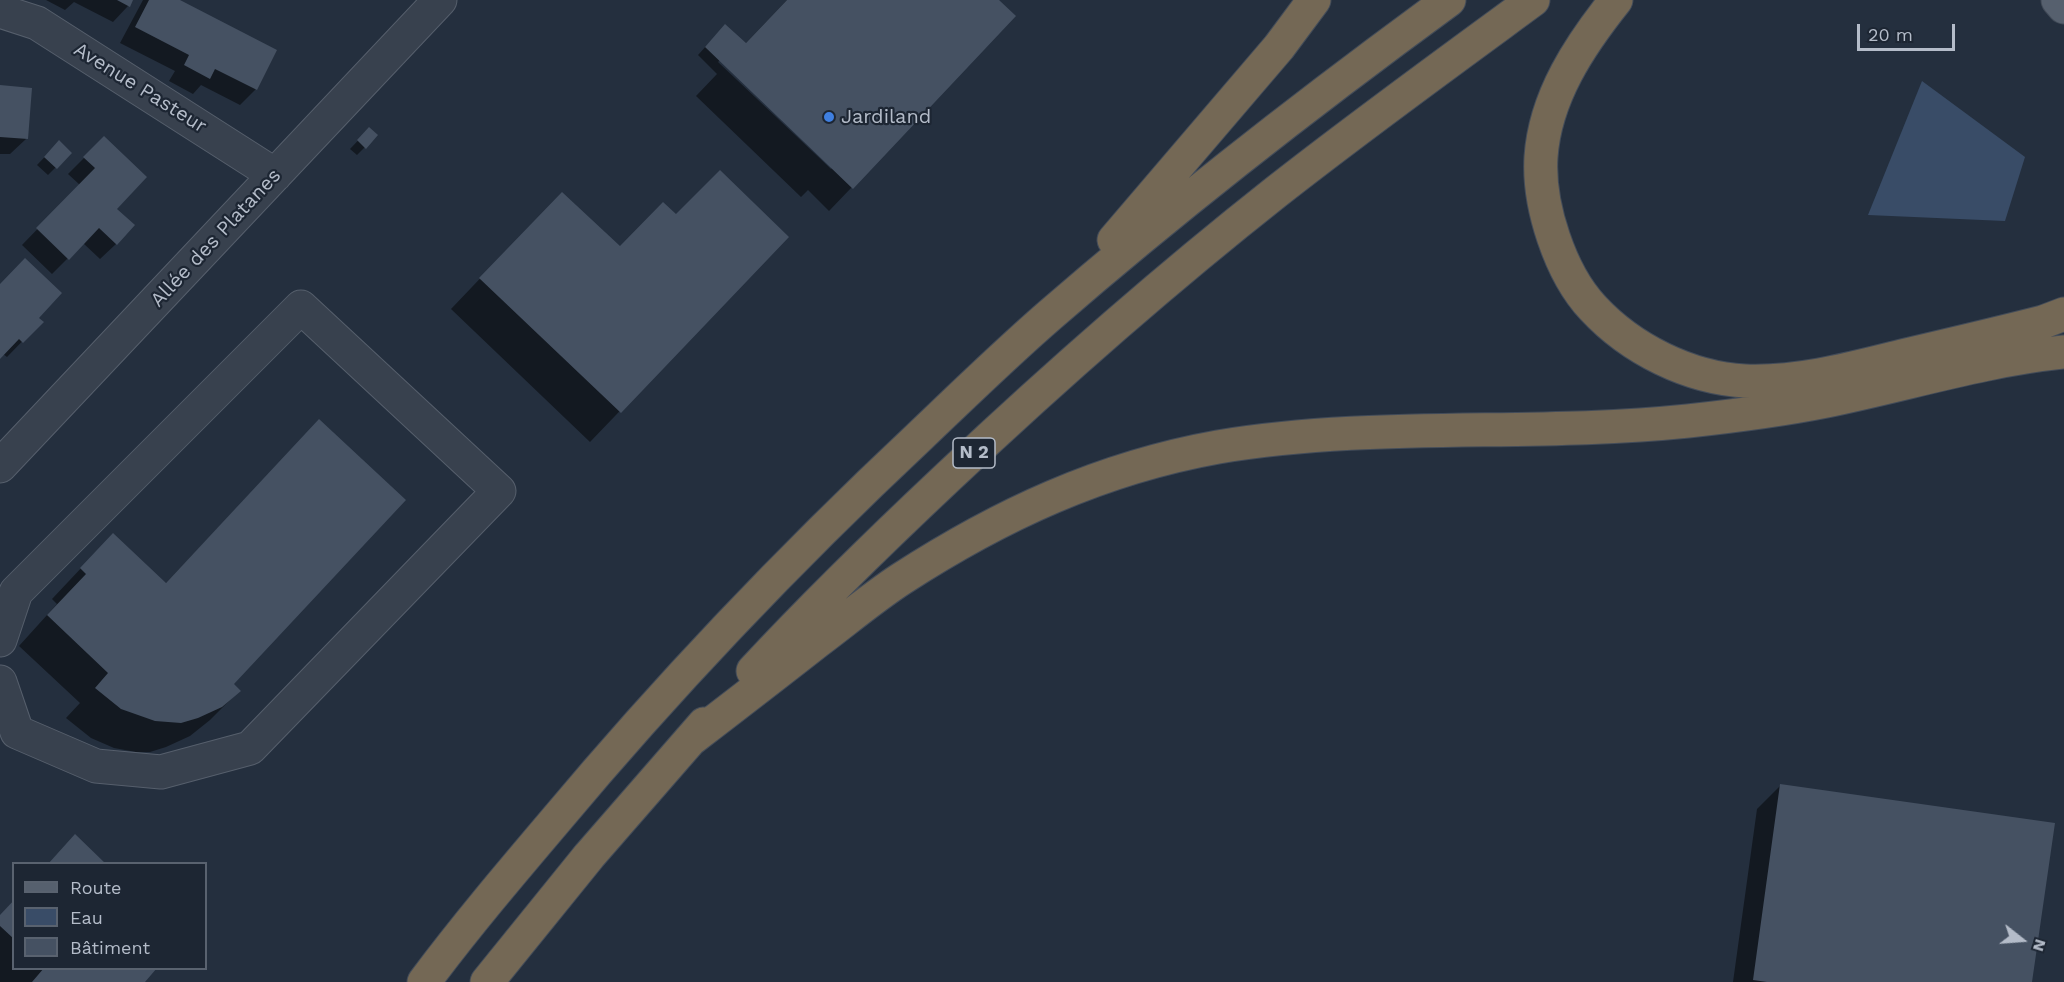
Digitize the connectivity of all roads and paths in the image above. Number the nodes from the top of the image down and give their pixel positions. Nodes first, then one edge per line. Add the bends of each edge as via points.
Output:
1 (1314, 0) edge
2 (1449, 0) edge
3 (1533, 0) edge
4 (1616, 0) edge
5 (2058, 0) edge
6 (440, 3) edge
7 (2064, 7) edge
8 (0, 10) edge
9 (275, 176) junction
10 (2064, 314) edge
11 (1047, 318) junction
12 (2064, 352) edge
13 (0, 466) edge
14 (0, 640) edge
15 (0, 682) edge
16 (690, 740) junction
17 (8, 741) edge
18 (424, 982) edge
19 (487, 982) edge

1 - 11 highway via 1254,77
2 - 11 highway, N 2 via 1233,163
3 - 16 highway, N 2 via 1275,193 1081,356 887,534
4 - 10 highway via 1575,56 1557,93 1546,124 1541,157 1549,222 1563,260 1592,307 1623,335 1690,371 1744,381 1794,379
5 - 7 main road
6 - 9 street, Allée des Platanes
8 - 9 street, Avenue Pasteur via 37,23
9 - 13 street, Allée des Platanes
11 - 18 highway, N 2 via 852,499 744,609 594,774
12 - 16 highway via 2016,358 1825,401 1735,416 1637,425 1283,439 1219,447 1115,472 1003,519 899,581
14 - 17 street via 16,592 302,308 499,491 250,748 161,772 96,766
15 - 17 street
16 - 19 highway, N 2 via 588,856

